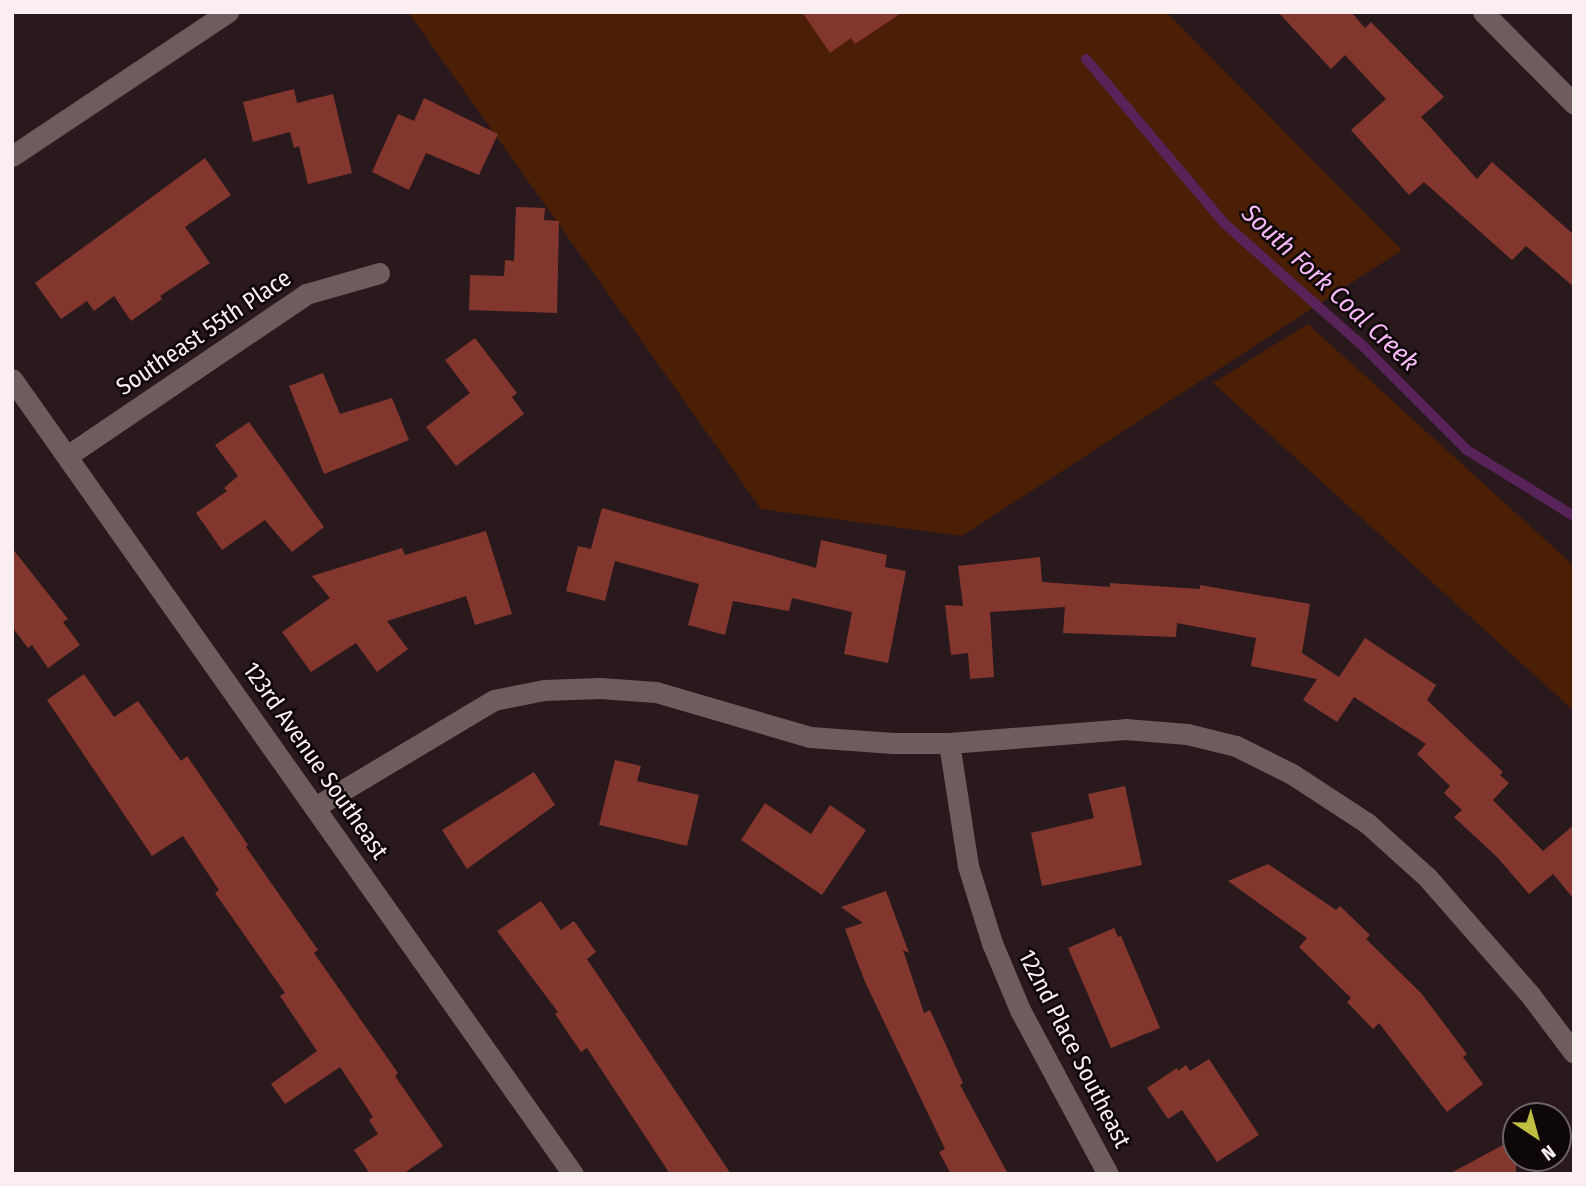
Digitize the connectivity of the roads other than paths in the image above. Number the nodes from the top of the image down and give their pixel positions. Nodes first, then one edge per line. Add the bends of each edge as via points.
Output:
1 (228, 12) edge
2 (1483, 12) edge
3 (1574, 104) edge
4 (12, 156) edge
5 (379, 272) dead end
6 (12, 379) edge
7 (67, 456) junction
8 (949, 743) junction
9 (315, 807) junction
10 (1574, 1053) edge
11 (573, 1174) edge
12 (1108, 1174) edge

1 - 4 street
2 - 3 street
5 - 7 street, Southeast 55th Place via 306,293
6 - 7 street, 123rd Avenue Southeast
7 - 9 street, 123rd Avenue Southeast
8 - 9 street via 810,737 656,691 544,690 494,700
8 - 10 street via 1125,729 1187,734 1237,746 1292,774 1367,823 1427,877 1531,996
8 - 12 street, 122nd Place Southeast via 968,866 992,943 1020,1010
9 - 11 street, 123rd Avenue Southeast

